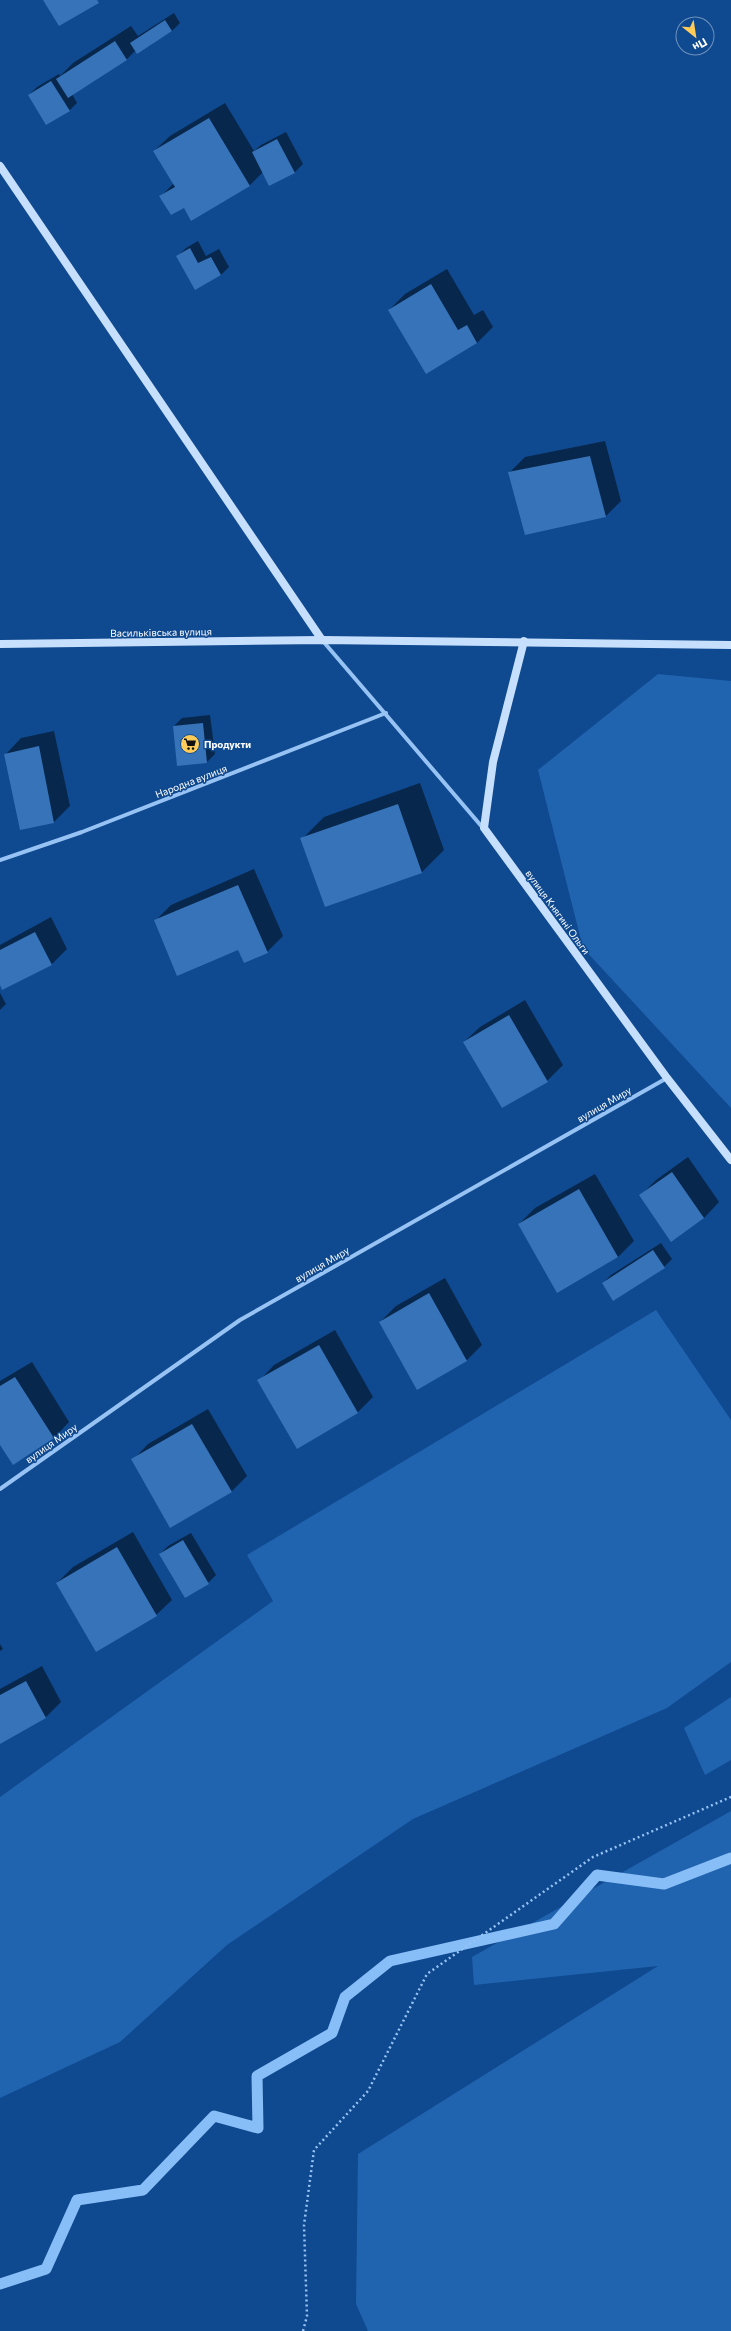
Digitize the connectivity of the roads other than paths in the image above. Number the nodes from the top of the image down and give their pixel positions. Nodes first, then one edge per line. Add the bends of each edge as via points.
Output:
1 (0, 166) edge
2 (322, 640) junction
3 (524, 641) junction
4 (0, 644) edge
5 (731, 645) edge
6 (386, 713) junction
7 (484, 828) junction
8 (0, 860) edge
9 (667, 1078) junction
10 (731, 1160) edge
11 (0, 1489) edge

1 - 2 street
2 - 3 street, Васильківська вулиця
2 - 4 street, Васильківська вулиця
2 - 6 street
3 - 5 street, Васильківська вулиця
3 - 7 street via 493,762
6 - 7 street
6 - 8 street, Народна вулиця via 82,832
7 - 9 street, вулиця Княгині Ольги
9 - 10 street, вулиця Княгині Ольги
9 - 11 street, вулиця Миру via 240,1320

